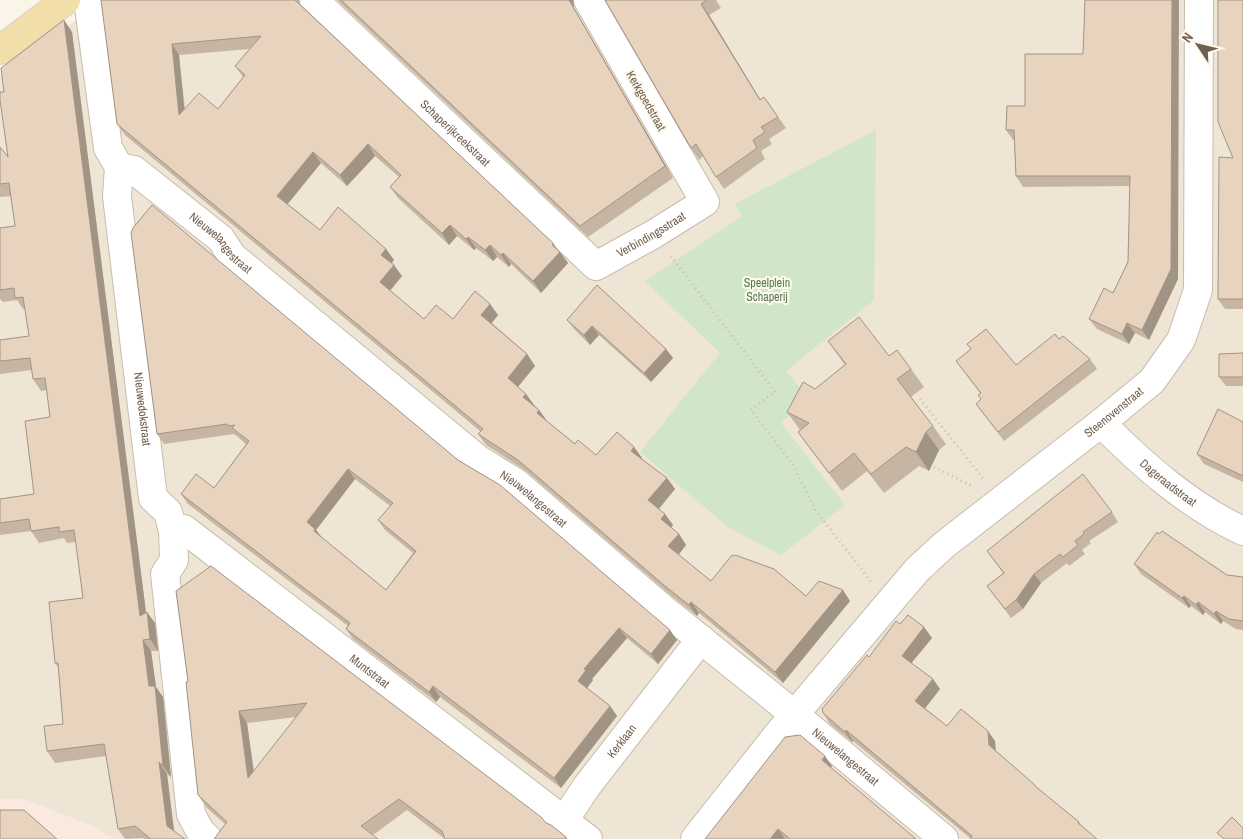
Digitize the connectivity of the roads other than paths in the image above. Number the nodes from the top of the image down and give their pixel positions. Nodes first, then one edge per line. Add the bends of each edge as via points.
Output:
1 (66, 0) edge
2 (88, 0) edge
3 (314, 0) edge
4 (588, 0) edge
5 (1199, 0) edge
6 (0, 50) edge
7 (119, 167) junction
8 (705, 202) joint
9 (596, 266) joint
10 (1101, 423) junction
11 (173, 531) junction
12 (1243, 531) edge
13 (701, 639) junction
14 (794, 715) junction
15 (564, 822) junction
16 (208, 839) edge
17 (588, 839) edge
18 (695, 839) edge
19 (944, 839) edge

1 - 6 main road
2 - 7 street via 108,148
3 - 9 street, Schaperijkreekstraat
4 - 8 street, Kerkgoedstraat
5 - 10 street, Steenovenstraat via 1198,290 1181,340 1152,381
7 - 11 street, Nieuwedokstraat via 116,196 153,498 168,512
7 - 13 street, Nieuwelangestraat via 134,170 221,239 232,256 479,460 516,483
8 - 9 street, Verbindingsstraat
10 - 12 street, Dageraadstraat via 1167,483 1220,520
10 - 14 street, Steenovenstraat via 993,491 892,598
11 - 15 street, Muntstraat via 184,529
11 - 16 street, Nieuwedokstraat via 174,560 165,574 191,814
13 - 14 street, Nieuwelangestraat
13 - 15 street, Kerklaan via 593,779
14 - 18 street
14 - 19 street, Nieuwelangestraat
15 - 17 street

